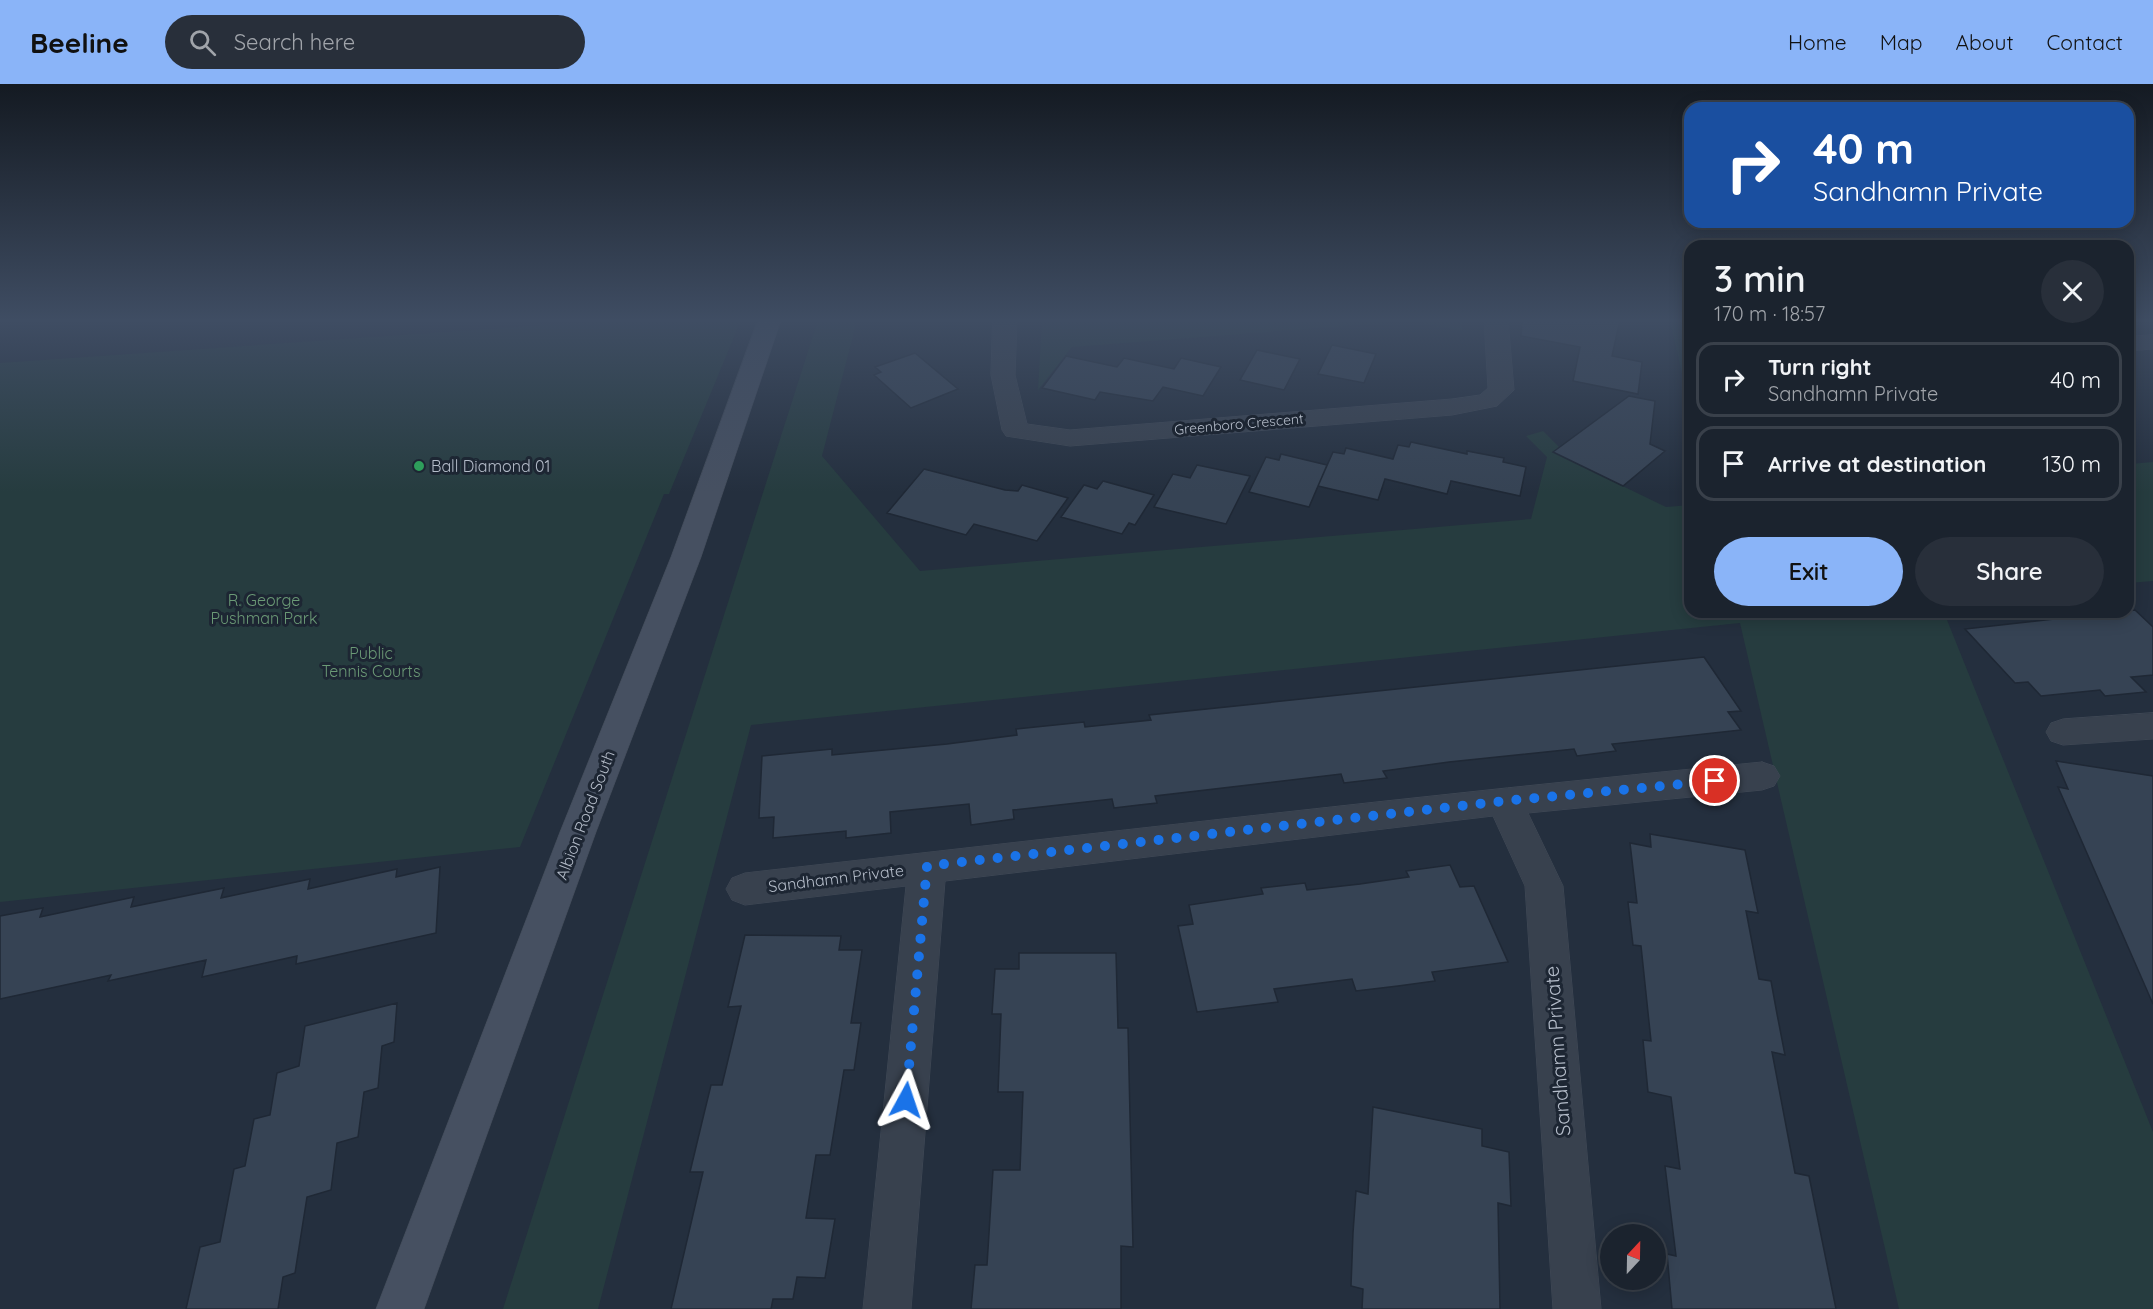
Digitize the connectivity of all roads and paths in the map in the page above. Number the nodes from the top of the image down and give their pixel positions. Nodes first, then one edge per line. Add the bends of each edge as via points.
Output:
1 (750, 377) edge
2 (1003, 377) edge
3 (1500, 377) edge
4 (2153, 726) edge
5 (2062, 732) dead end
6 (1762, 776) dead end
7 (1504, 801) junction
8 (927, 866) junction
9 (745, 889) dead end
10 (400, 1309) edge
11 (886, 1309) edge
12 (1577, 1309) edge

1 - 10 street, Albion Road South via 686,557 578,832
2 - 3 street, Greenboro Crescent via 1015,430 1070,438 1452,407 1488,400 1501,390
4 - 5 street
6 - 7 street, Sandhamn Private
7 - 8 street, Sandhamn Private
7 - 12 street, Sandhamn Private via 1544,886
8 - 9 street, Sandhamn Private
8 - 11 street, Sandhamn Private

